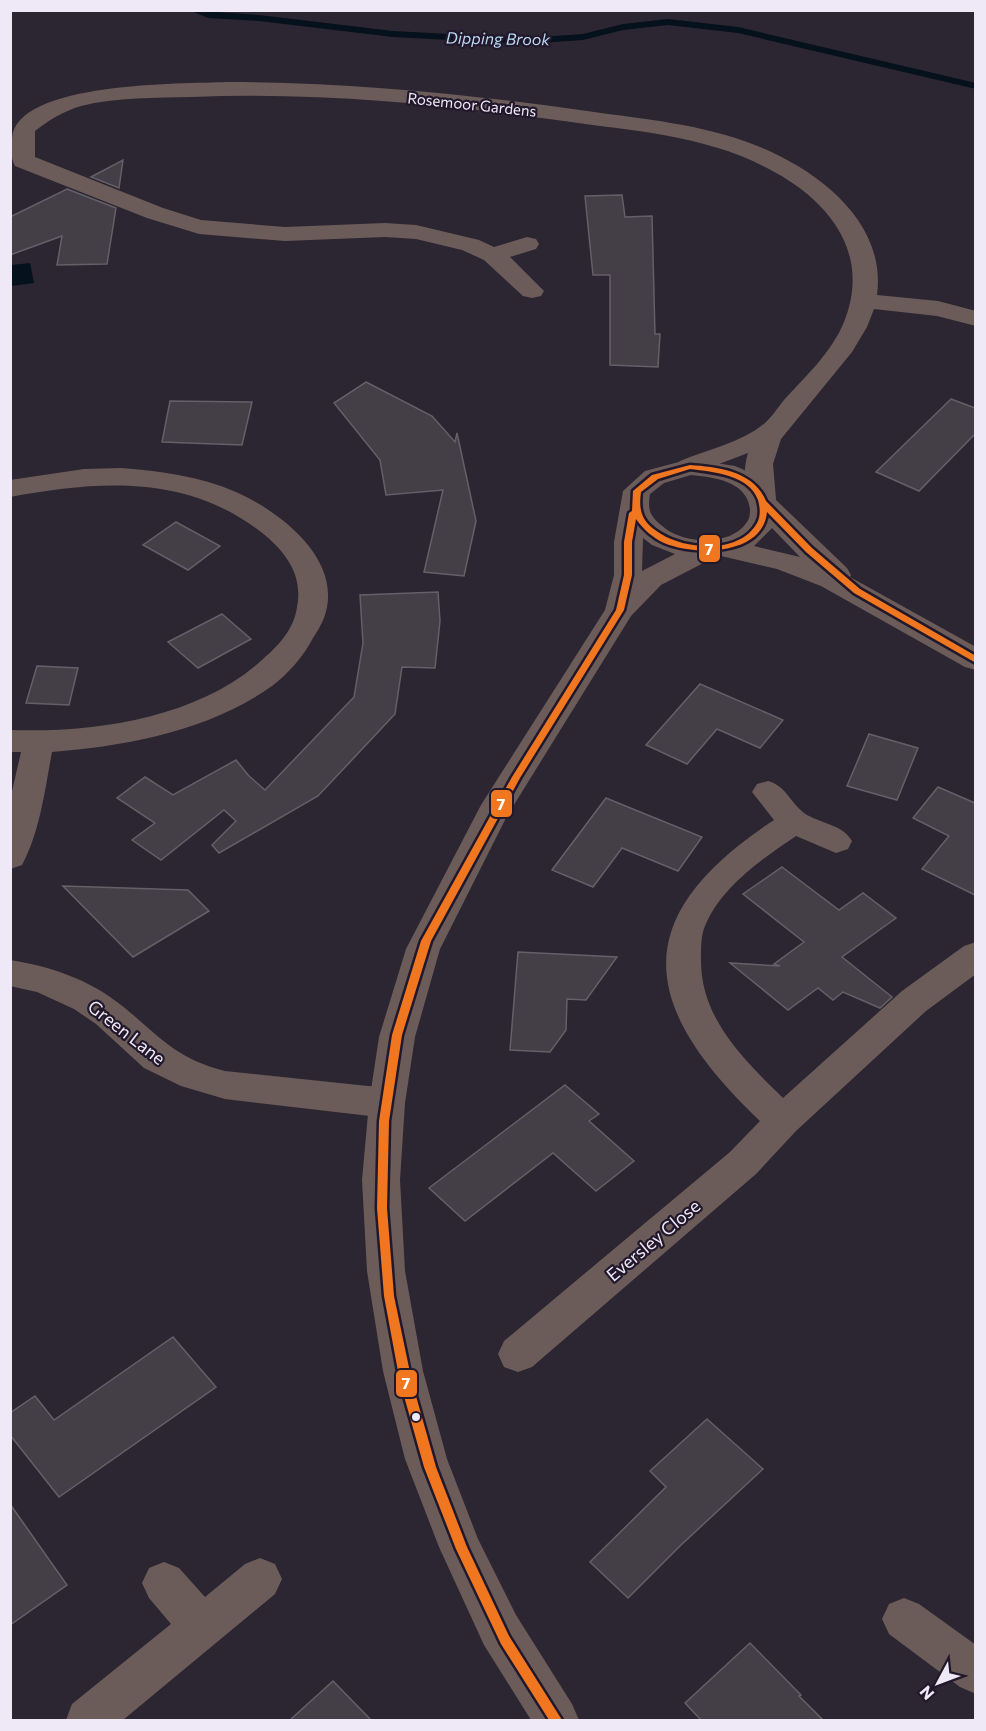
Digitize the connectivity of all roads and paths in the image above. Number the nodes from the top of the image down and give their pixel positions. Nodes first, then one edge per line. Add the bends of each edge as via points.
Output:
1 (17, 164) edge
2 (527, 244) dead end
3 (493, 255) junction
4 (532, 291) dead end
5 (865, 301) junction
6 (975, 319) edge
7 (774, 429) junction
8 (690, 468) junction
9 (10, 489) edge
10 (762, 501) junction
11 (633, 513) junction
12 (714, 548) junction
13 (857, 591) junction
14 (620, 610) junction
15 (975, 660) edge
16 (24, 742) edge
17 (768, 792) dead end
18 (794, 822) junction
19 (836, 841) dead end
20 (10, 857) edge
21 (975, 955) edge
22 (10, 973) edge
23 (387, 1103) junction
24 (783, 1120) junction
25 (518, 1354) dead end
26 (260, 1580) dead end
27 (164, 1583) dead end
28 (904, 1619) dead end
29 (202, 1627) junction
30 (975, 1672) edge
31 (88, 1720) edge
32 (556, 1720) edge

1 - 3 street, Rosemoor Gardens via 199,227 285,234 416,232 461,242
1 - 5 street, Rosemoor Gardens via 24,129 58,107 107,96 192,90 292,90 417,98 653,128 742,148 808,182 853,230 867,272
2 - 3 street
3 - 4 street, Rosemoor Gardens
5 - 6 street via 938,309
5 - 7 street, Rosemoor Gardens via 857,326 834,360
7 - 8 street, Rosemoor Gardens
7 - 10 street, Rosemoor Gardens via 762,453 758,474
8 - 10 street via 726,472 754,488
8 - 11 street via 652,477 633,500
9 - 16 street via 60,480 122,476 153,477 200,487 235,501 297,548 308,563 313,597 310,617 288,656 250,686 202,709 146,728 113,735
10 - 12 street via 764,514 751,536
10 - 13 street
11 - 12 street via 652,535 668,543
11 - 14 street via 628,575
12 - 13 street via 775,560
12 - 14 street via 651,579
13 - 15 street
14 - 23 street via 492,813 423,949 397,1037
16 - 20 street via 24,812
17 - 18 street
18 - 19 street
18 - 24 street via 750,852 705,897 687,927 682,962 687,997 705,1034 747,1086
21 - 24 street, Eversley Close via 914,1001
22 - 23 street, Green Lane via 28,975 70,991 107,1014 165,1062 204,1080
23 - 32 street via 381,1180 386,1271 403,1371 426,1459 460,1547 500,1630
24 - 25 street, Eversley Close via 743,1163
26 - 29 street
27 - 29 street
28 - 30 street
29 - 31 street

